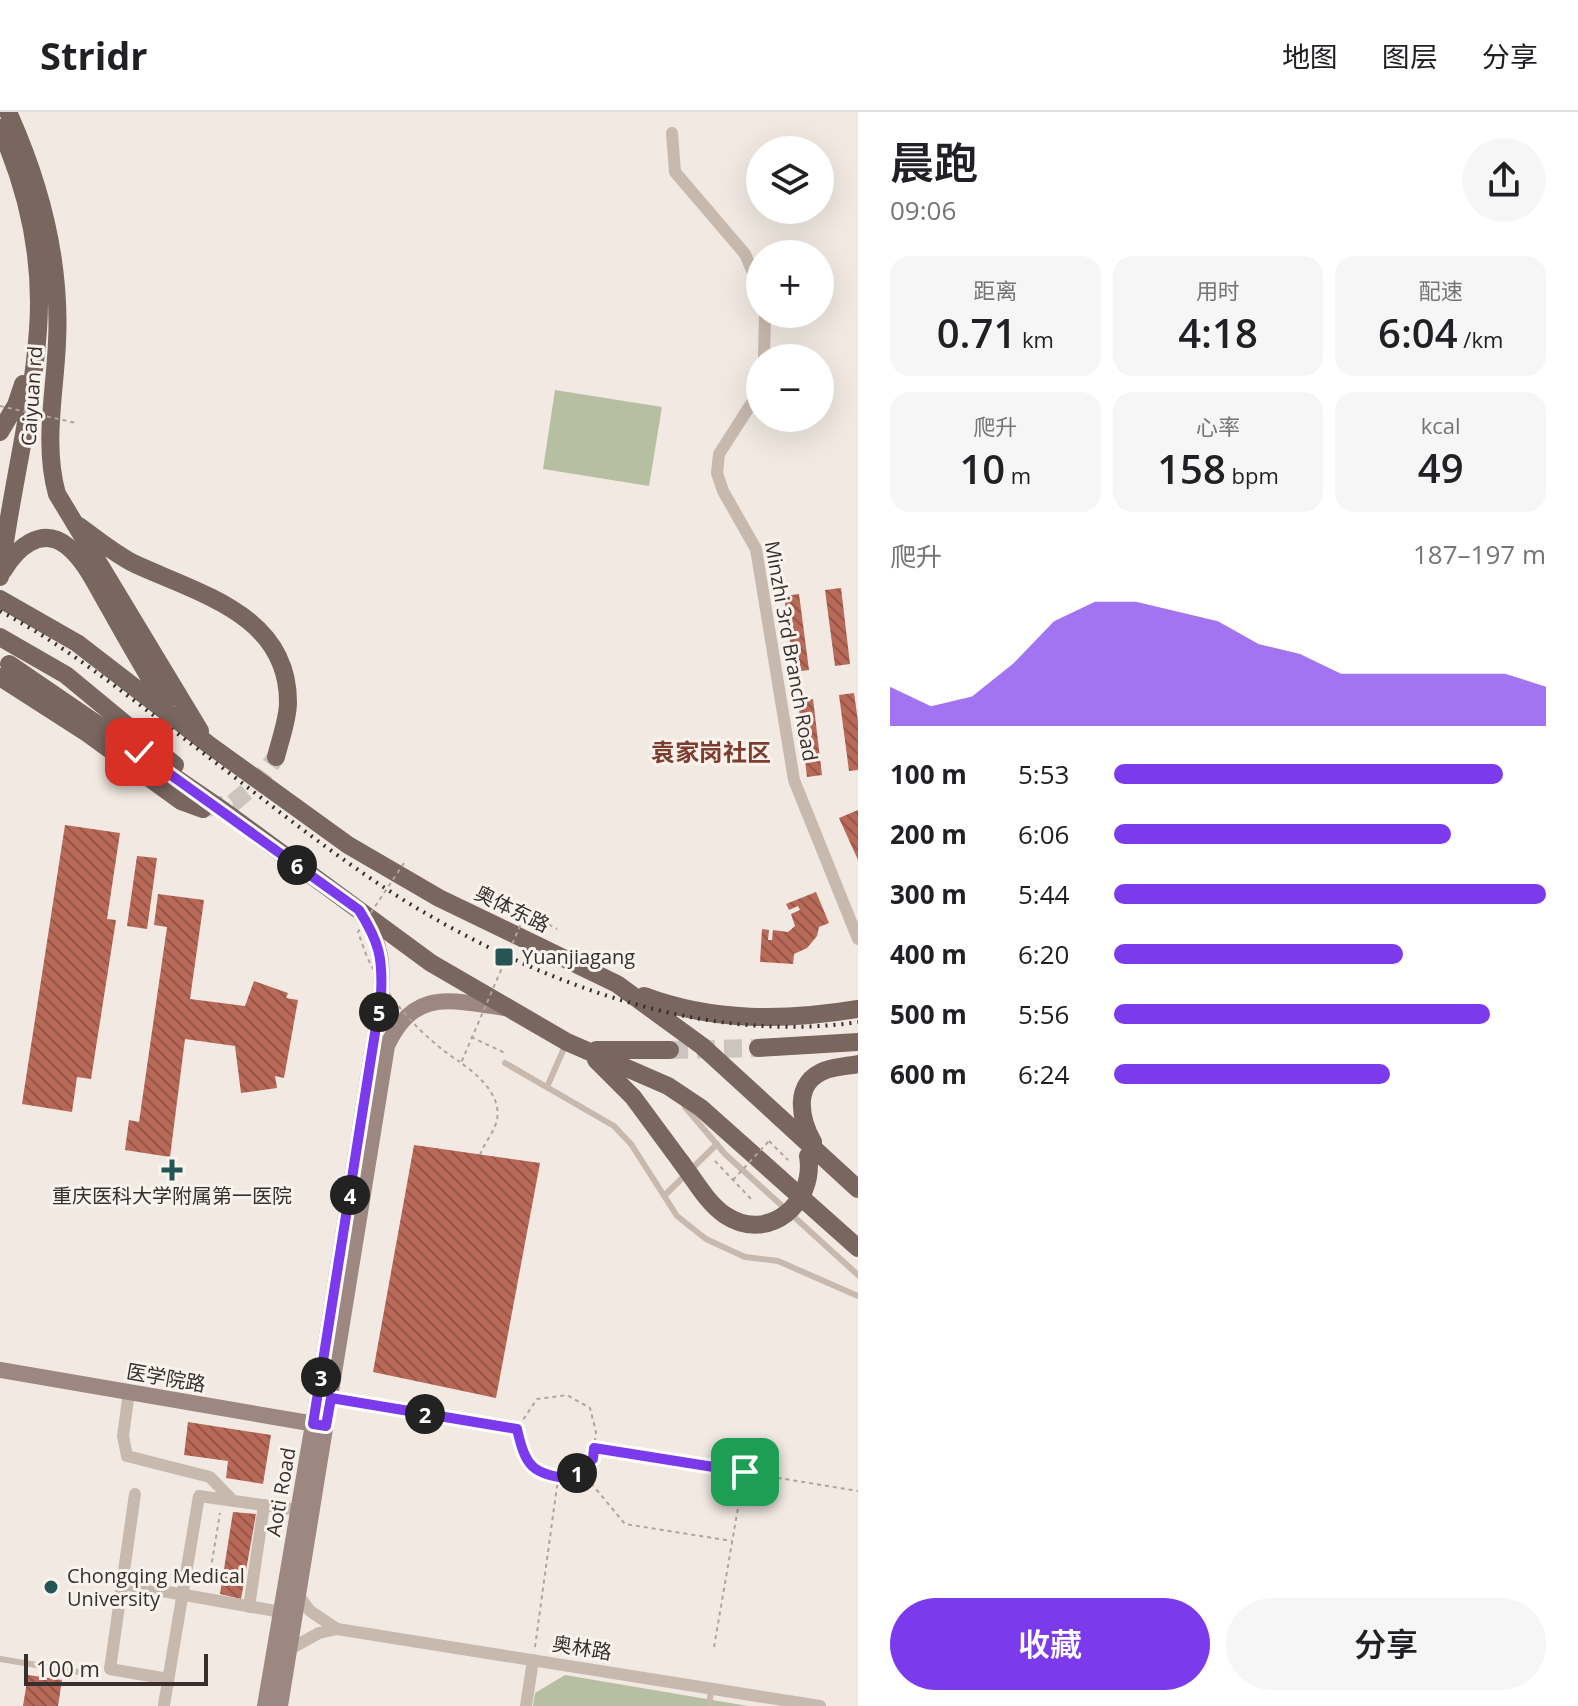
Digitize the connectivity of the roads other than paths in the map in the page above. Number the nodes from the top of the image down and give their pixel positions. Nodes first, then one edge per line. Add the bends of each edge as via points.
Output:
1 (8, 112) edge
2 (0, 128) edge
3 (672, 133) dead end
4 (746, 256) edge
5 (36, 348) junction
6 (746, 413) edge
7 (0, 432) edge
8 (71, 520) junction
9 (0, 577) edge
10 (0, 599) edge
11 (0, 637) edge
12 (4, 670) edge
13 (170, 713) junction
14 (208, 744) junction
15 (276, 757) tunnel mouth
16 (203, 809) dead end
17 (224, 811) junction
18 (359, 910) junction
19 (858, 939) edge
20 (617, 984) junction
21 (505, 1008) junction
22 (858, 1009) edge
23 (567, 1042) junction
24 (858, 1042) edge
25 (758, 1048) tunnel mouth
26 (585, 1050) junction
27 (670, 1050) tunnel mouth
28 (505, 1063) dead end
29 (858, 1064) edge
30 (668, 1086) junction
31 (547, 1087) junction
32 (717, 1144) junction
33 (814, 1156) junction
34 (858, 1189) edge
35 (664, 1196) junction
36 (858, 1248) edge
37 (858, 1275) edge
38 (858, 1296) edge
39 (0, 1370) edge
40 (129, 1392) junction
41 (320, 1425) junction
42 (135, 1494) dead end
43 (228, 1500) junction
44 (264, 1505) junction
45 (298, 1510) junction
46 (123, 1584) junction
47 (182, 1595) junction
48 (299, 1596) junction
49 (249, 1607) junction
50 (281, 1612) junction
51 (337, 1629) junction
52 (290, 1649) junction
53 (0, 1659) edge
54 (533, 1660) junction
55 (79, 1672) dead end
56 (168, 1679) junction
57 (711, 1689) junction
58 (164, 1705) edge
59 (265, 1706) edge
60 (280, 1706) edge
61 (526, 1706) edge
62 (709, 1706) edge
63 (820, 1706) edge

1 - 8 main road, Caiyuan rd via 34,173 51,244 58,342 49,452 57,494
2 - 5 main road, Caiyuan rd via 20,181 35,246
3 - 4 street via 675,172
5 - 7 main road via 16,405
5 - 9 main road, Caiyuan rd
6 - 19 street, Minzhi 3rd Branch Road via 719,454 717,473 756,549 794,780
8 - 14 main road, Caiyuan rd
8 - 15 main road via 132,563 238,611 261,631 282,664 288,704
9 - 13 main road via 12,555 32,540 57,540 67,546 87,570
10 - 13 main road, 奥体东路 via 77,643
11 - 17 main road via 66,675
12 - 16 main road via 181,801
12 - 17 main road
13 - 14 main road, 奥体东路
14 - 20 main road, 奥体东路 via 348,845 439,898
17 - 18 main road
18 - 21 main road
18 - 41 main road, Aoti Road via 380,947 381,995
20 - 22 main road via 669,1005 736,1016 810,1016
20 - 33 main road, 奥体东路 via 702,1046 796,1132
21 - 23 main road
21 - 41 main road, Aoti Road via 431,1001 405,1016 387,1046 331,1398
23 - 26 main road
23 - 31 lane
24 - 25 main road
26 - 27 main road
26 - 30 main road
26 - 33 main road, bridge via 633,1097 726,1216 757,1224 783,1217 803,1195
28 - 31 lane
29 - 33 main road via 815,1075 803,1092 801,1116
30 - 32 lane
30 - 36 main road via 701,1108
31 - 35 lane via 614,1126
32 - 35 lane
32 - 37 lane
33 - 34 main road
35 - 38 lane via 677,1216 706,1239 745,1257 778,1261
39 - 40 main road, 医学院路
40 - 41 main road, 医学院路
40 - 43 street via 123,1436 127,1456 210,1477
41 - 45 main road, Aoti Road
41 - 48 main road, Aoti Road
42 - 46 street
43 - 44 street
43 - 47 street via 199,1496
44 - 45 street
44 - 49 street
45 - 50 main road, Aoti Road
46 - 47 street
46 - 56 street via 110,1669
47 - 49 street
47 - 56 street
48 - 51 street, 奥林路 via 310,1611
48 - 52 main road, Aoti Road
49 - 50 street
50 - 59 main road, Aoti Road
51 - 52 street
51 - 54 street, 奥林路
52 - 60 main road, Aoti Road
53 - 55 lane
54 - 57 street, 奥林路
54 - 61 street
56 - 58 street
57 - 62 lane
57 - 63 street, 奥林路

